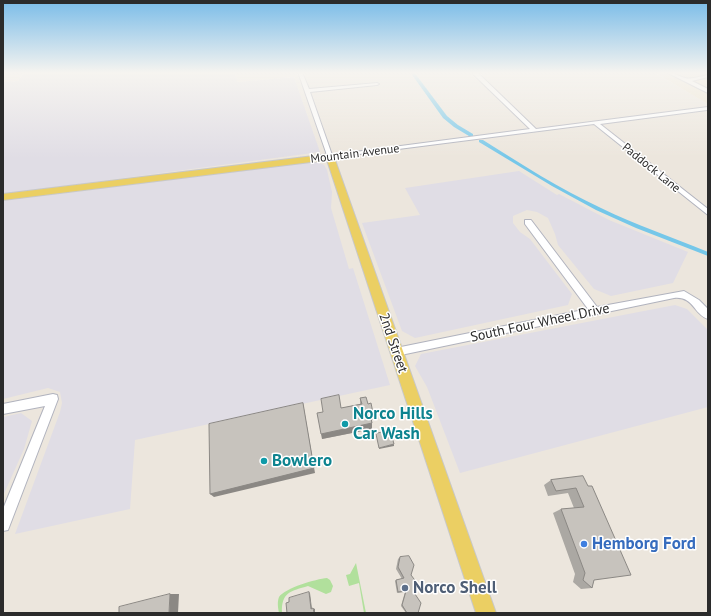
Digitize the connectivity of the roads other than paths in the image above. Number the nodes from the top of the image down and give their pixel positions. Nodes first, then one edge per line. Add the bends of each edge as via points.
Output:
1 (310, 101) edge
2 (504, 101) edge
3 (707, 108) dead end
4 (595, 122) junction
5 (535, 131) junction
6 (330, 157) junction
7 (3, 197) edge
8 (708, 213) edge
9 (528, 222) dead end
10 (595, 312) junction
11 (708, 314) edge
12 (396, 352) junction
13 (3, 409) edge
14 (3, 524) edge
15 (486, 613) edge

1 - 6 street, 2nd Street
2 - 5 street
3 - 4 street, Mountain Avenue
4 - 5 street, Mountain Avenue
4 - 8 street, Paddock Lane
5 - 6 street, Mountain Avenue
6 - 7 main road, Mountain Avenue
6 - 12 main road, 2nd Street
9 - 10 street
10 - 11 street, South Four Wheel Drive via 684,294
10 - 12 street, South Four Wheel Drive
12 - 15 main road, 2nd Street
13 - 14 street via 53,399

